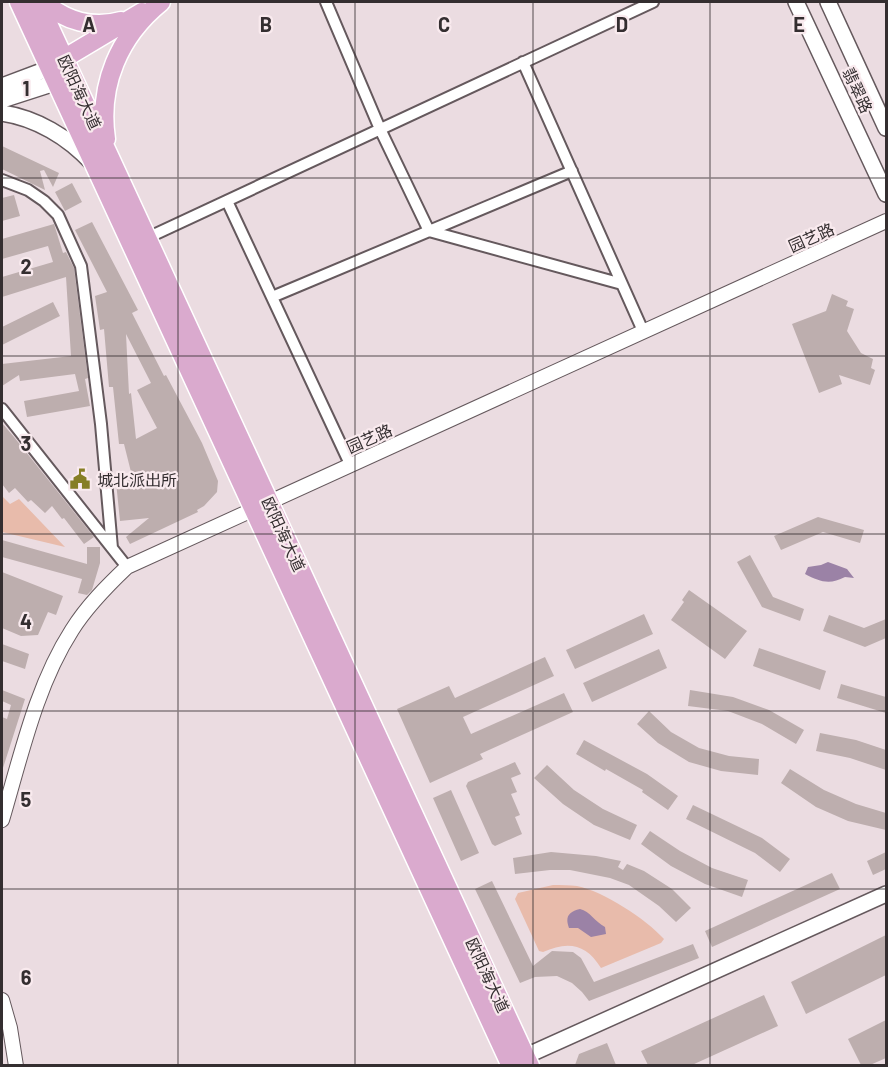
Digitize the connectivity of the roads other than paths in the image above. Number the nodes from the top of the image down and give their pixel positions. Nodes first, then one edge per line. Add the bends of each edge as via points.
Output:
1 (19, 2) edge
2 (38, 2) edge
3 (44, 2) edge
4 (162, 2) edge
5 (326, 2) edge
6 (652, 2) edge
7 (796, 2) edge
8 (828, 2) edge
9 (140, 14) junction
10 (523, 62) junction
11 (61, 72) junction
12 (2, 86) edge
13 (2, 100) edge
14 (2, 113) edge
15 (886, 128) edge
16 (380, 129) junction
17 (104, 164) junction
18 (572, 171) junction
19 (2, 180) edge
20 (886, 194) edge
21 (227, 201) junction
22 (886, 221) edge
23 (429, 231) junction
24 (147, 238) junction
25 (622, 284) junction
26 (272, 297) junction
27 (643, 331) junction
28 (2, 408) edge
29 (350, 464) junction
30 (261, 505) junction
31 (112, 548) junction
32 (127, 567) junction
33 (2, 820) edge
34 (886, 894) edge
35 (2, 1000) edge
36 (517, 1063) edge
37 (16, 1065) edge

1 - 11 main road, 欧阳海大道
2 - 11 main road, 欧阳海大道
3 - 9 main road via 66,17 97,25
4 - 9 main road
4 - 17 main road via 130,33 111,72 105,98
5 - 16 street
6 - 10 street
7 - 20 main road, 翡翠路
8 - 15 main road, 翡翠路
9 - 11 main road
10 - 16 street
10 - 18 street
11 - 12 main road
11 - 13 main road
11 - 17 main road, 欧阳海大道
14 - 17 main road via 49,129
16 - 21 street
16 - 23 street
17 - 24 main road, 欧阳海大道
17 - 30 main road, 欧阳海大道
18 - 23 street
18 - 25 street
19 - 31 street via 28,190 58,215 81,266
21 - 24 street
21 - 26 street
22 - 27 street, 园艺路
23 - 25 street
23 - 26 street
24 - 30 main road, 欧阳海大道
25 - 27 street
26 - 29 street
27 - 29 street, 园艺路
28 - 31 street
29 - 30 street, 园艺路
30 - 32 street, 园艺路
30 - 36 main road, 欧阳海大道
31 - 32 street
32 - 33 street, 园艺路 via 88,608 59,652 41,693
34 - 36 main road
35 - 37 street

